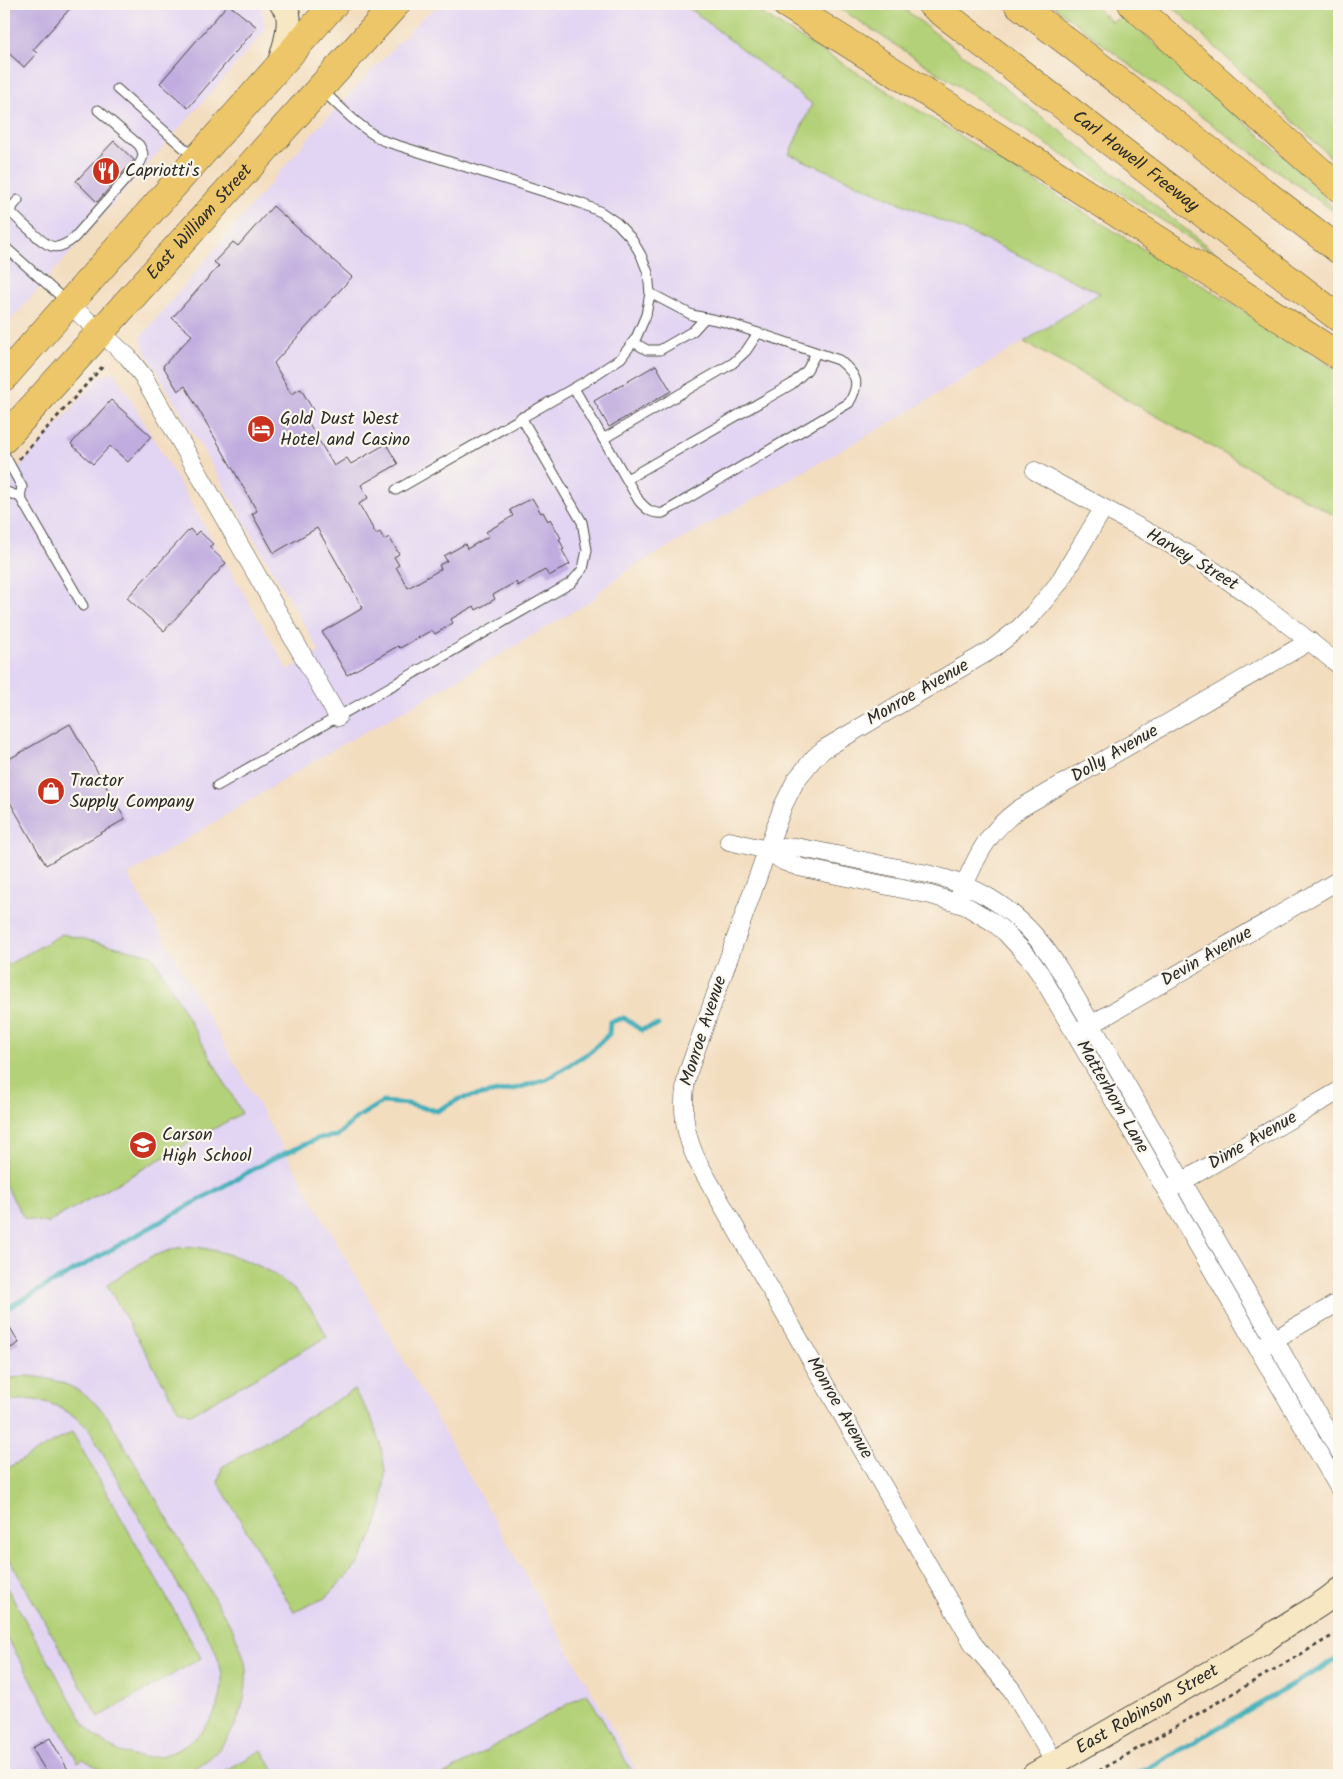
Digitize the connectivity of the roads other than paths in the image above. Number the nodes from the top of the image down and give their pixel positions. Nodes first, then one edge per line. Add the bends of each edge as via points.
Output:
1 (396, 4) edge
2 (786, 4) edge
3 (931, 4) edge
4 (1018, 4) edge
5 (1132, 4) edge
6 (333, 5) edge
7 (285, 9) edge
8 (277, 70) junction
9 (320, 88) junction
10 (117, 89) dead end
11 (98, 110) dead end
12 (196, 159) junction
13 (1339, 188) edge
14 (18, 200) dead end
15 (4, 246) edge
16 (1339, 250) edge
17 (650, 293) junction
18 (69, 304) junction
19 (705, 318) junction
20 (1339, 318) edge
21 (100, 331) junction
22 (758, 333) junction
23 (633, 342) junction
24 (816, 352) junction
25 (1339, 356) edge
26 (4, 377) edge
27 (574, 388) junction
28 (521, 417) junction
29 (4, 439) edge
30 (603, 439) junction
31 (4, 454) edge
32 (1035, 471) dead end
33 (627, 479) junction
34 (396, 490) dead end
35 (4, 491) edge
36 (20, 497) junction
37 (1103, 508) junction
38 (84, 606) dead end
39 (1310, 641) junction
40 (1339, 665) edge
41 (338, 717) junction
42 (217, 786) dead end
43 (729, 841) dead end
44 (768, 850) junction
45 (1339, 880) edge
46 (964, 885) junction
47 (956, 902) junction
48 (1092, 1024) junction
49 (1075, 1034) junction
50 (1339, 1091) edge
51 (1183, 1182) junction
52 (1166, 1191) junction
53 (1339, 1302) edge
54 (1274, 1339) junction
55 (1258, 1349) junction
56 (1339, 1451) edge
57 (1339, 1488) edge
58 (1339, 1590) edge
59 (1339, 1612) edge
60 (1262, 1643) junction
61 (1056, 1763) junction
62 (1034, 1775) edge

1 - 9 main road, East William Street
2 - 25 main road
3 - 20 main road, Carl Howell Freeway
4 - 16 main road
5 - 13 main road
6 - 7 street via 315,13
6 - 8 main road
7 - 8 street via 284,48
8 - 12 main road
9 - 17 lane via 367,132 384,141 601,212 618,223 636,247 648,273
9 - 21 main road, East William Street
10 - 12 lane
11 - 14 lane via 139,145 144,156 140,164 74,238 60,247 47,245 11,212
12 - 18 main road
15 - 18 lane
17 - 19 lane via 692,315
17 - 23 lane via 646,315
18 - 21 street
18 - 26 main road
19 - 22 lane
19 - 23 lane via 694,331 660,350 647,350
21 - 29 main road, East William Street
21 - 41 street via 143,376
22 - 24 lane
22 - 30 lane via 732,364
23 - 27 lane via 621,358
24 - 33 lane via 807,370 792,384
24 - 33 lane via 839,360 850,369 856,380 856,391 849,403 663,513 653,514 645,509
27 - 28 lane
27 - 30 lane
28 - 34 lane
28 - 41 lane via 582,522 586,550 583,569 571,584
30 - 33 lane
31 - 36 lane via 22,487
32 - 37 street, Harvey Street
35 - 36 lane
36 - 38 lane
37 - 39 street, Harvey Street via 1221,576
37 - 44 street, Monroe Avenue via 1058,584 1019,628 991,650 836,740 814,758 789,793
39 - 40 street, Harvey Street
39 - 46 street, Dolly Avenue via 1019,809 986,841
41 - 42 lane
43 - 44 street, Matterhorn Lane
44 - 46 street, Matterhorn Lane via 786,846 803,848 936,876
44 - 47 street, Matterhorn Lane via 799,867
44 - 61 street, Monroe Avenue via 688,1072 683,1116 689,1143 974,1645 1020,1701
45 - 48 street, Devin Avenue
46 - 47 street, Dolly Avenue
46 - 48 street, Matterhorn Lane via 1004,907 1038,939 1051,954
47 - 49 street, Matterhorn Lane via 993,922 1016,942 1041,976
48 - 49 street, Devin Avenue
48 - 51 street, Matterhorn Lane
49 - 52 street, Matterhorn Lane
50 - 51 street, Dime Avenue
51 - 52 street, Dime Avenue
51 - 54 street, Matterhorn Lane
52 - 55 street, Matterhorn Lane
53 - 54 street
54 - 55 street
54 - 56 street, Matterhorn Lane
55 - 57 street, Matterhorn Lane
58 - 60 street, East Robinson Street
59 - 60 street, East Robinson Street via 1290,1640
60 - 61 street, East Robinson Street
61 - 62 street, East Robinson Street

